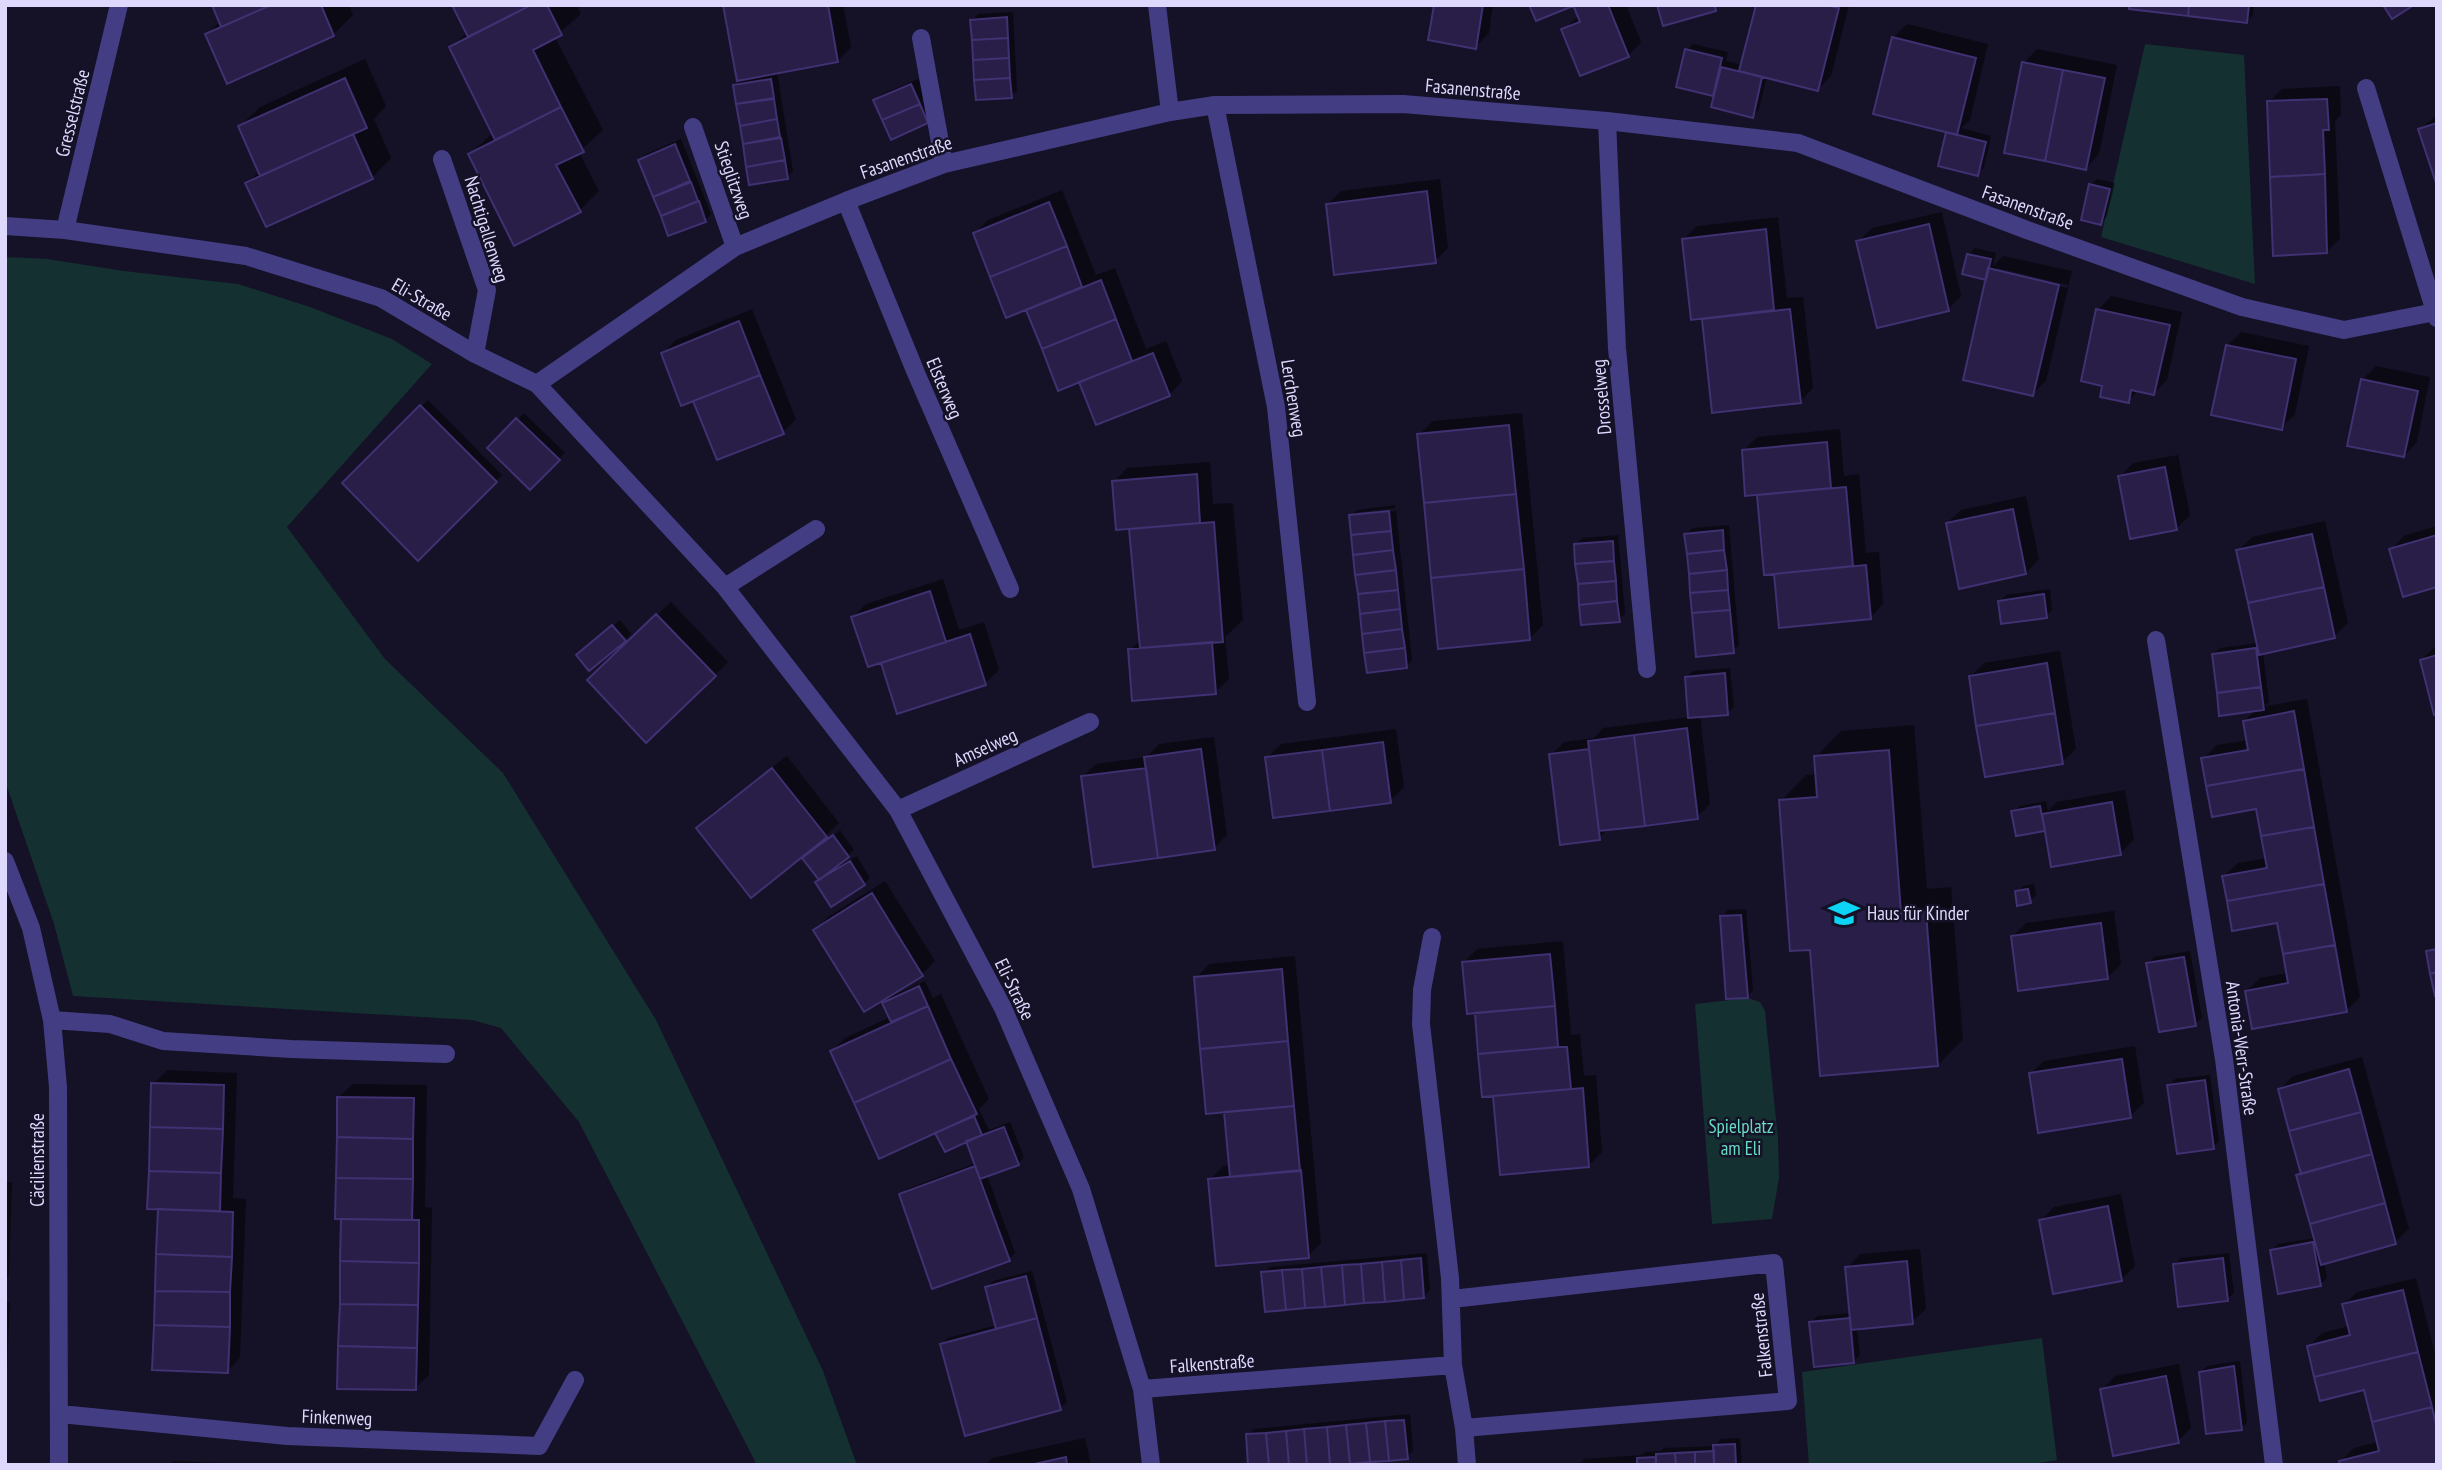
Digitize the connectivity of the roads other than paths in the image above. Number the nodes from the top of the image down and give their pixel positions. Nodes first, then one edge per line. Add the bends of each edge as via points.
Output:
1 (119, 5) edge
2 (1157, 5) edge
3 (921, 38) dead end
4 (2365, 88) dead end
5 (1215, 105) junction
6 (1170, 112) junction
7 (1607, 121) junction
8 (693, 127) dead end
9 (442, 159) dead end
10 (944, 164) junction
11 (846, 201) junction
12 (5, 226) edge
13 (65, 230) junction
14 (735, 247) junction
15 (2436, 315) edge
16 (475, 354) junction
17 (537, 384) junction
18 (816, 528) dead end
19 (725, 587) junction
20 (1010, 589) dead end
21 (2156, 640) dead end
22 (1647, 669) dead end
23 (1307, 702) dead end
24 (1090, 723) dead end
25 (898, 810) junction
26 (5, 861) edge
27 (1432, 937) dead end
28 (52, 1020) junction
29 (446, 1054) dead end
30 (1452, 1299) junction
31 (1453, 1365) junction
32 (575, 1380) dead end
33 (1142, 1389) junction
34 (60, 1414) junction
35 (1464, 1428) junction
36 (59, 1465) edge
37 (1151, 1465) edge
38 (1467, 1465) edge
39 (2274, 1465) edge

1 - 13 street, Gresselstraße
2 - 6 street
3 - 10 street
4 - 15 street
5 - 6 street, Fasanenstraße
5 - 7 street, Fasanenstraße via 1403,104
5 - 23 street, Lerchenweg via 1276,407
6 - 10 street, Fasanenstraße
7 - 15 street, Fasanenstraße via 1798,142 2242,307 2344,330
7 - 22 street, Drosselweg via 1618,348
8 - 14 street, Stieglitzweg
9 - 16 street, Nachtigallenweg via 487,290
10 - 11 street, Fasanenstraße
11 - 14 street, Fasanenstraße
11 - 20 street, Elsterweg
12 - 13 street, Eli-Straße
13 - 16 street, Eli-Straße via 246,256 381,299
14 - 17 street, Fasanenstraße
16 - 17 street, Eli-Straße
17 - 19 street, Eli-Straße
18 - 19 street
19 - 25 street, Eli-Straße
21 - 39 street, Antonia-Werr-Straße via 2224,1059
24 - 25 street, Amselweg
25 - 33 street, Eli-Straße via 1003,1008 1081,1189
26 - 28 street, Cäcilienstraße via 31,928
27 - 30 street via 1421,1024
28 - 29 street via 110,1024 163,1041
28 - 34 street, Cäcilienstraße via 58,1087
30 - 31 street
30 - 35 street, Falkenstraße via 1774,1263 1788,1401
31 - 33 street, Falkenstraße
31 - 35 street
32 - 34 street, Finkenweg via 539,1446 287,1436
33 - 37 street, Eli-Straße
34 - 36 street, Cäcilienstraße
35 - 38 street

